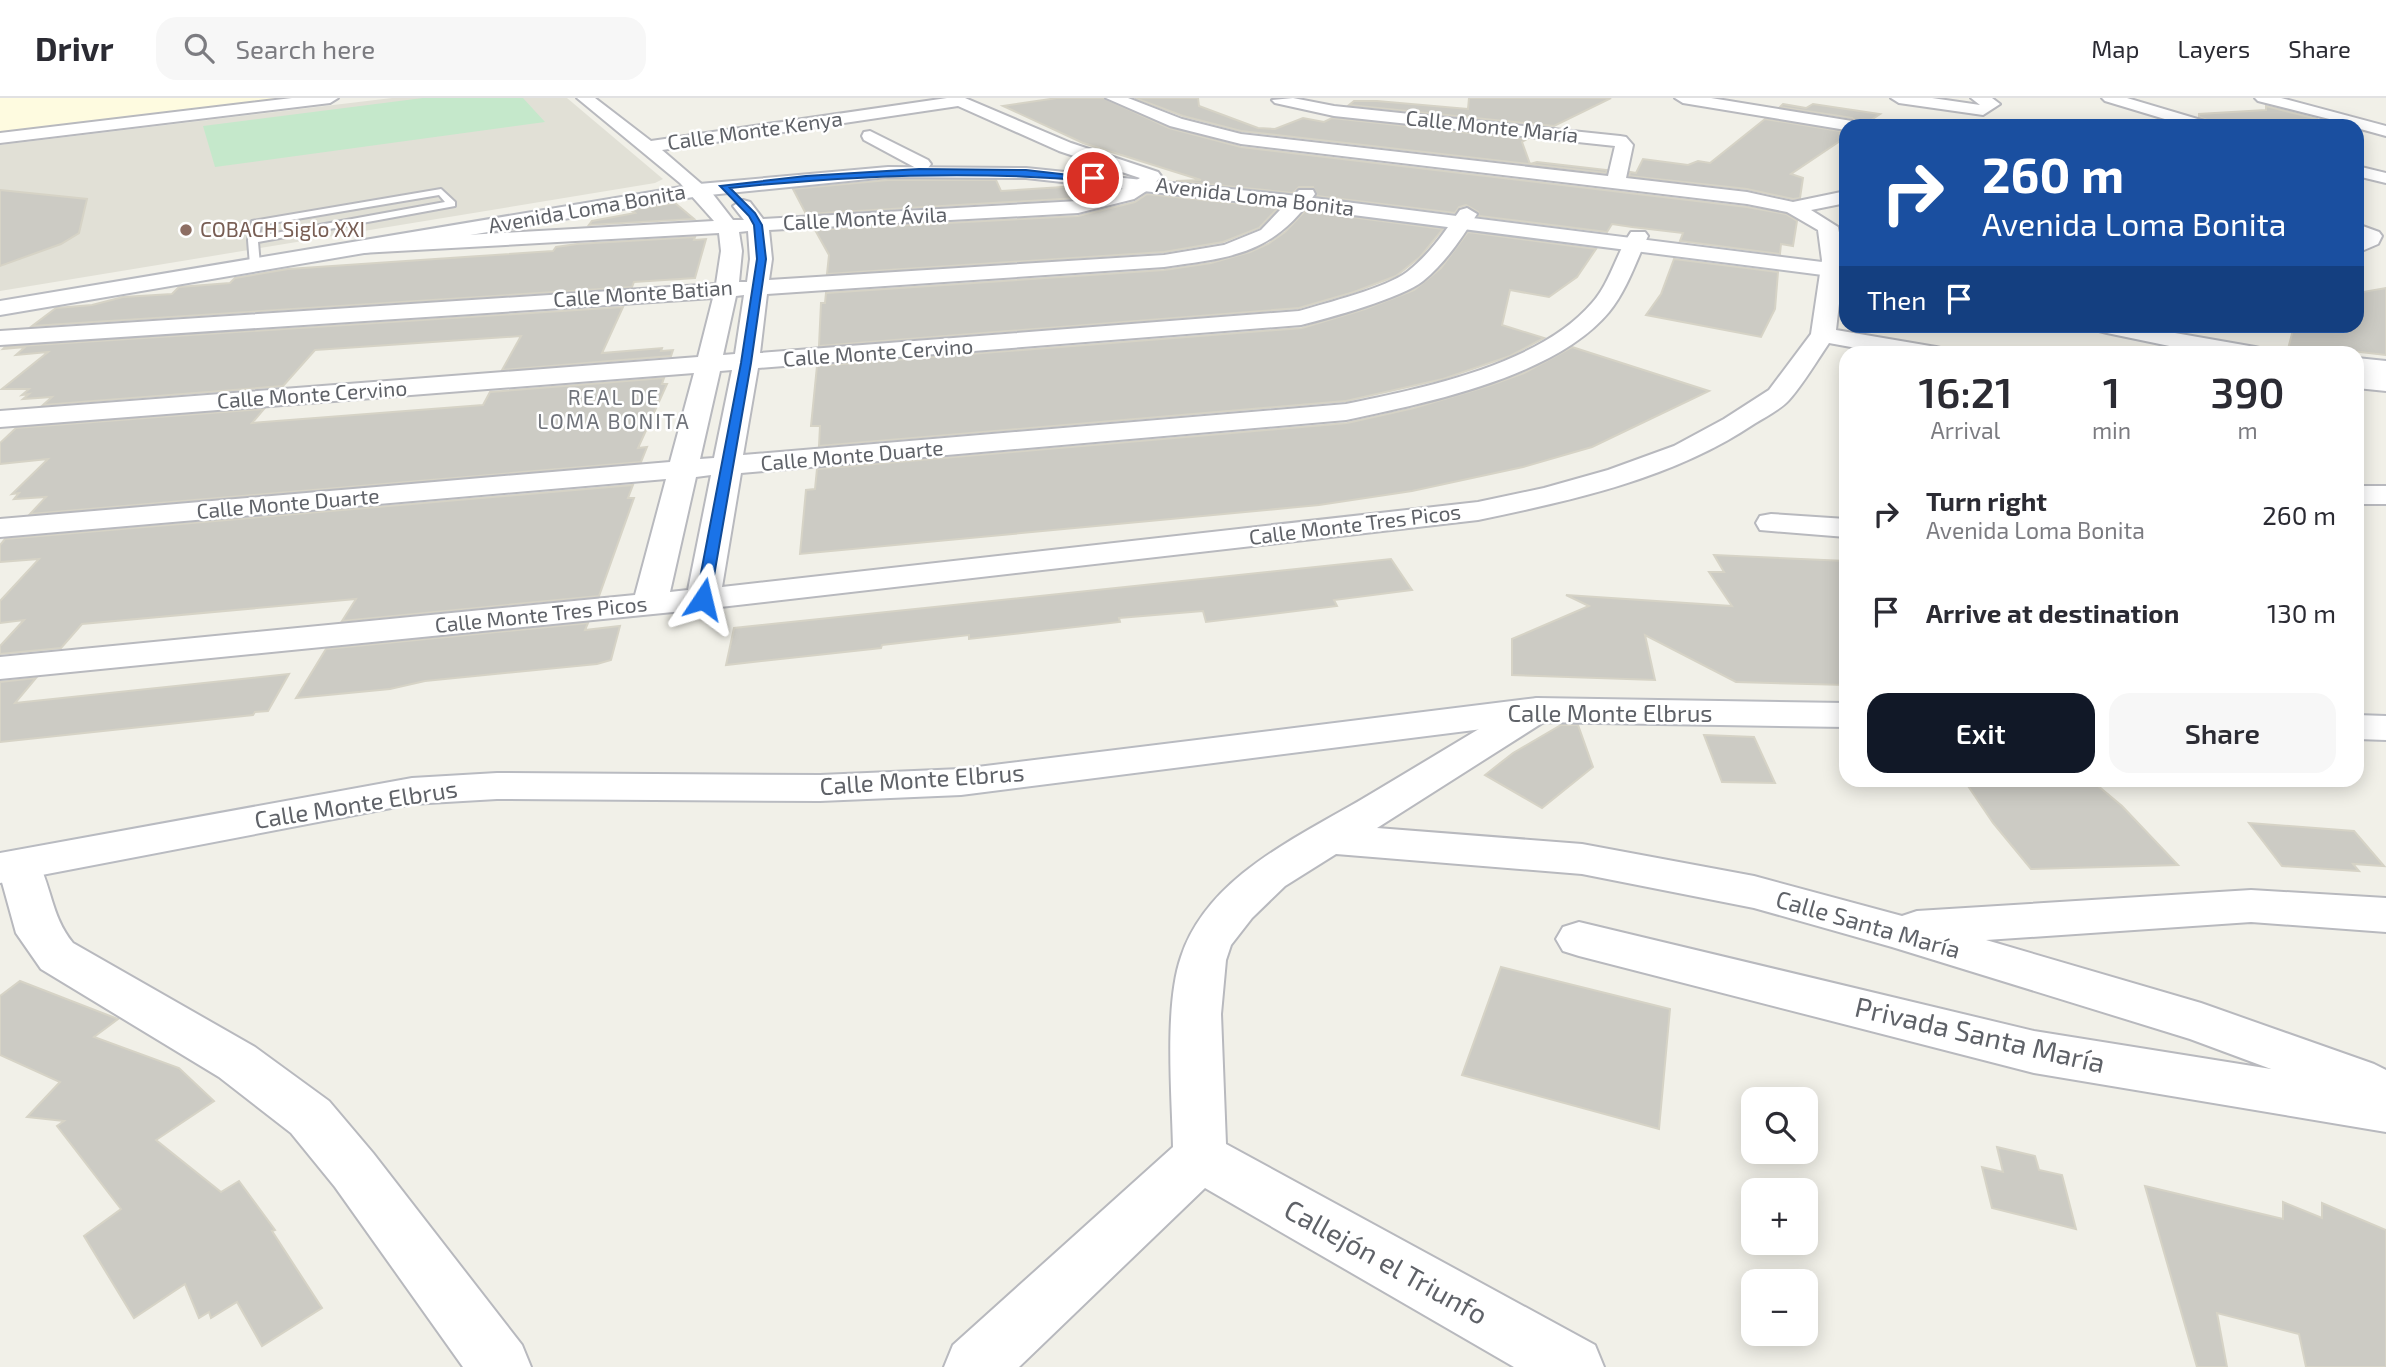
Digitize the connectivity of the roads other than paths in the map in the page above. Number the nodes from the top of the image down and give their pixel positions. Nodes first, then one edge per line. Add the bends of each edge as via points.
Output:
1 (330, 98) edge
2 (584, 98) edge
3 (619, 98) edge
4 (1683, 98) edge
5 (1899, 98) edge
6 (1979, 98) edge
7 (2110, 98) edge
8 (2263, 98) edge
9 (1156, 100) dead end
10 (1280, 100) dead end
11 (1121, 102) edge
12 (2181, 119) edge
13 (2341, 119) edge
14 (1839, 124) edge
15 (2364, 125) edge
16 (2386, 131) edge
17 (870, 136) dead end
18 (0, 138) edge
19 (674, 143) junction
20 (645, 147) junction
21 (1065, 147) junction
22 (922, 164) junction
23 (1042, 165) junction
24 (2364, 173) edge
25 (2386, 178) edge
26 (1149, 180) junction
27 (1616, 182) junction
28 (707, 185) junction
29 (1302, 198) junction
30 (1839, 198) edge
31 (1793, 208) junction
32 (1464, 218) junction
33 (758, 225) junction
34 (728, 227) junction
35 (2364, 233) edge
36 (1636, 241) junction
37 (2364, 244) edge
38 (359, 248) junction
39 (254, 254) junction
40 (1839, 266) edge
41 (756, 286) junction
42 (727, 288) junction
43 (0, 297) edge
44 (0, 309) edge
45 (2137, 333) edge
46 (2166, 333) edge
47 (1824, 335) junction
48 (0, 338) edge
49 (1889, 346) edge
50 (2199, 346) edge
51 (2206, 346) edge
52 (746, 363) junction
53 (708, 365) junction
54 (2364, 367) edge
55 (2386, 369) edge
56 (2364, 381) edge
57 (2386, 383) edge
58 (0, 419) edge
59 (725, 467) junction
60 (681, 471) junction
61 (2364, 495) edge
62 (2386, 495) edge
63 (1771, 523) dead end
64 (0, 528) edge
65 (1839, 528) edge
66 (703, 599) junction
67 (650, 604) junction
68 (0, 668) edge
69 (1537, 709) junction
70 (1839, 715) edge
71 (2364, 727) edge
72 (2386, 727) edge
73 (1332, 839) junction
74 (10, 866) edge
75 (2386, 915) edge
76 (1892, 930) junction
77 (1578, 939) dead end
78 (2386, 1094) edge
79 (2386, 1110) edge
80 (1200, 1157) junction
81 (500, 1367) edge
82 (975, 1367) edge
83 (1573, 1367) edge

1 - 18 street
2 - 20 street
3 - 19 street
4 - 14 street
5 - 6 street via 1983,110 1992,104
7 - 12 street
8 - 13 street
9 - 11 street
10 - 27 street, Calle Monte María via 1324,110 1620,141 1624,145
11 - 27 street, Calle Monte Tres Picos via 1176,123 1241,139
15 - 16 street
17 - 22 street
19 - 20 street, Calle Monte Kenya
19 - 21 street, Calle Monte Kenya via 958,101
19 - 28 street
20 - 28 street
21 - 23 street via 1060,158
21 - 26 street, Calle Monte Kenya
22 - 23 street, Avenida Loma Bonita
22 - 28 street, Avenida Loma Bonita via 824,168
23 - 26 street, Avenida Loma Bonita
24 - 25 street
26 - 28 street, Avenida Loma Bonita via 919,171
26 - 29 street, Avenida Loma Bonita
26 - 33 street, Calle Monte Ávila via 1122,198 1077,207
27 - 31 street, Calle Monte Tres Picos
28 - 33 street via 752,215
28 - 34 street
28 - 38 street, Avenida Loma Bonita
28 - 39 street, Avenida Loma Bonita
29 - 32 street, Avenida Loma Bonita
29 - 41 street, Calle Monte Batian via 1268,234 1229,251 1164,261
30 - 31 street
31 - 40 street, Calle Monte Tres Picos via 1828,227
32 - 36 street, Avenida Loma Bonita
32 - 52 street, Calle Monte Cervino via 1448,244 1413,278 1301,318
33 - 34 street, Calle Monte Ávila
33 - 41 street via 761,259
34 - 38 street, Calle Monte Ávila
34 - 42 street via 732,244
35 - 37 street via 2372,236
36 - 40 street, Avenida Loma Bonita
36 - 59 street, Calle Monte Duarte via 1601,307 1556,342 1478,378 1392,402 1346,412
38 - 39 street, Avenida Loma Bonita
39 - 39 lane via 256,223 441,192 452,204
39 - 43 street, Avenida Loma Bonita
39 - 44 street, Avenida Loma Bonita
40 - 47 street, Calle Monte Tres Picos
41 - 42 street, Calle Monte Batian
41 - 52 street
42 - 48 street, Calle Monte Batian
42 - 53 street
45 - 50 street
46 - 51 street
47 - 49 street
47 - 66 street, Calle Monte Tres Picos via 1779,396 1734,425 1684,452 1549,496 1478,511
52 - 53 street, Calle Monte Cervino
52 - 59 street
53 - 58 street, Calle Monte Cervino
53 - 60 street
54 - 55 street
56 - 57 street
59 - 60 street, Calle Monte Duarte
59 - 66 street
60 - 64 street, Calle Monte Duarte
60 - 67 street
61 - 62 street
63 - 65 street
66 - 67 street, Calle Monte Tres Picos
67 - 68 street, Calle Monte Tres Picos
69 - 70 street, Calle Monte Elbrus
69 - 73 street
69 - 74 street, Calle Monte Elbrus via 961,782 820,788 497,786 412,791
71 - 72 street
73 - 76 street, Calle Santa María via 1582,859 1754,892
73 - 80 street via 1270,875 1238,903 1207,944 1198,985
74 - 81 street via 39,933 57,956 237,1062 310,1118
75 - 76 street via 2251,905
76 - 78 street, Calle Santa María via 2201,1023
77 - 79 street, Privada Santa María via 2034,1052
80 - 82 street
80 - 83 street, Callejón el Triunfo

